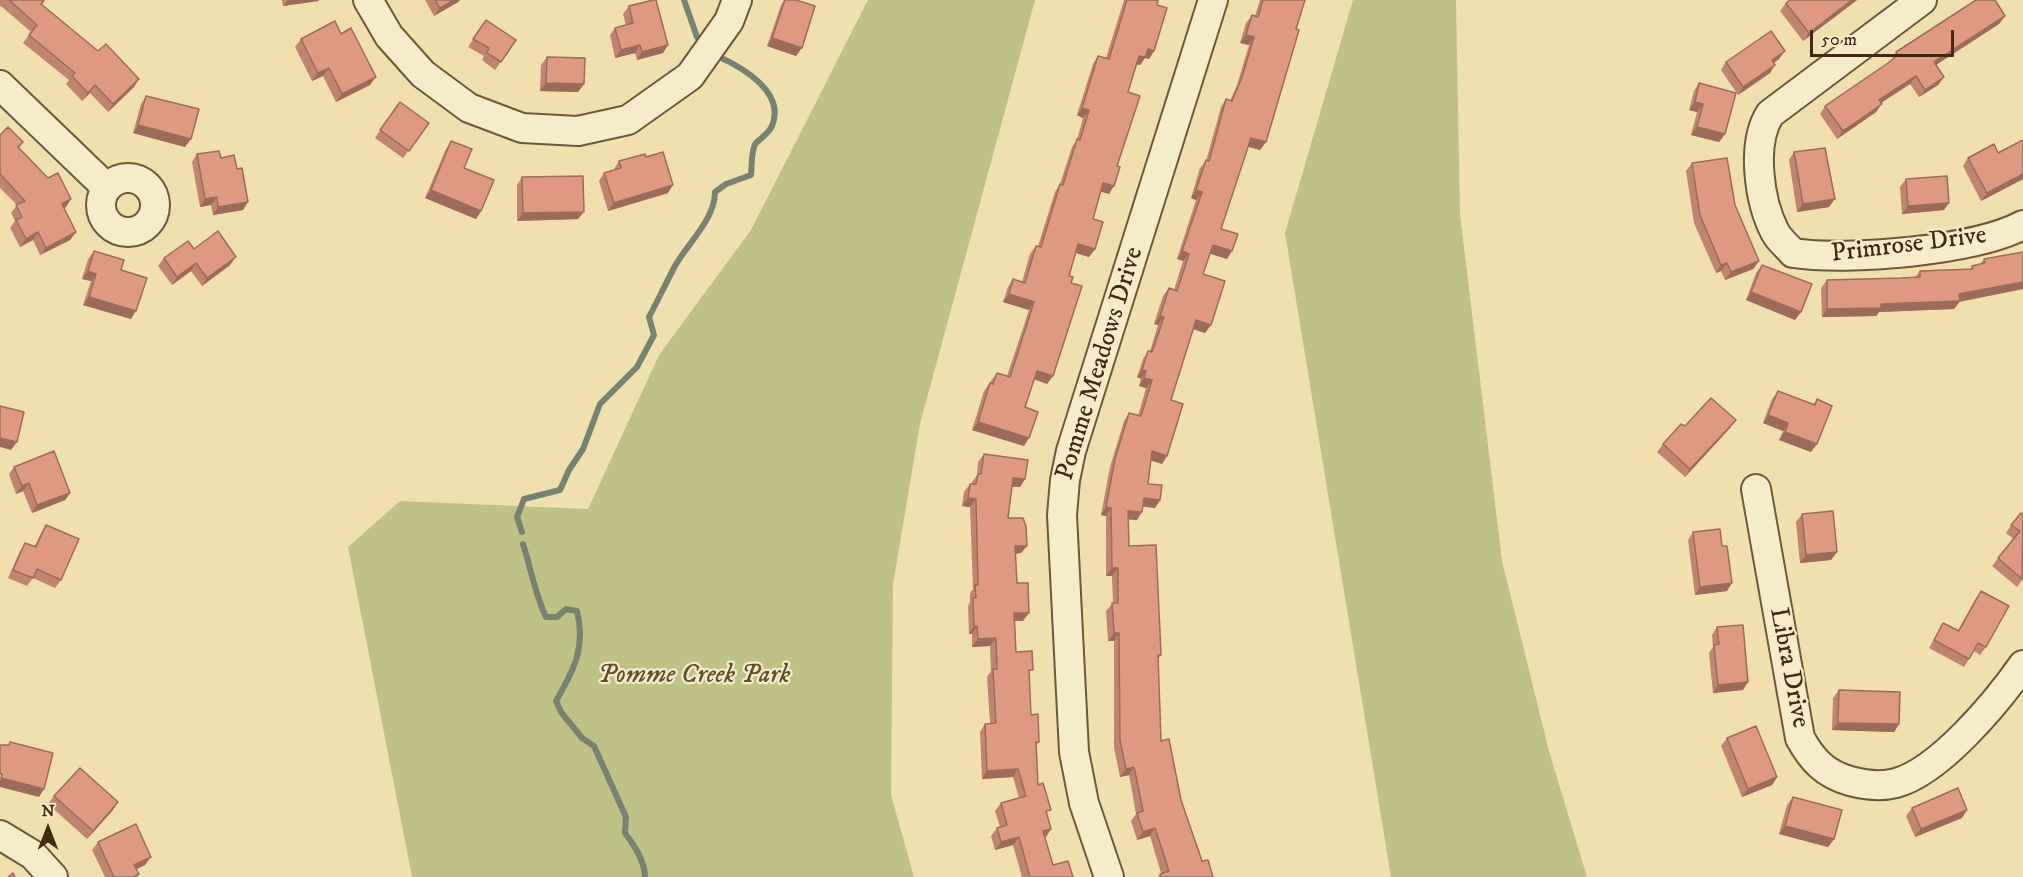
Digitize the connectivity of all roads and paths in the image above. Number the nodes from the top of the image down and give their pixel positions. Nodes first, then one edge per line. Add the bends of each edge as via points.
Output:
1 (368, 0) edge
2 (1213, 0) edge
3 (1922, 0) edge
4 (733, 11) edge
5 (0, 85) edge
6 (107, 188) dead end
7 (2023, 225) edge
8 (1756, 489) dead end
9 (2023, 665) edge
10 (0, 835) edge
11 (53, 877) edge
12 (1109, 877) edge

1 - 4 street via 390,36 423,74 469,108 522,128 578,131 628,120 690,76
2 - 12 street, Pomme Meadows Drive via 1071,451 1063,494 1074,752 1084,803
3 - 7 street, Primrose Drive via 1788,98 1763,124 1761,176 1775,232 1793,253 1840,256 1964,244
5 - 6 street
8 - 9 street, Libra Drive via 1800,738 1808,753 1836,777 1875,785 1895,783 1914,775 1985,715
10 - 11 street via 33,855

